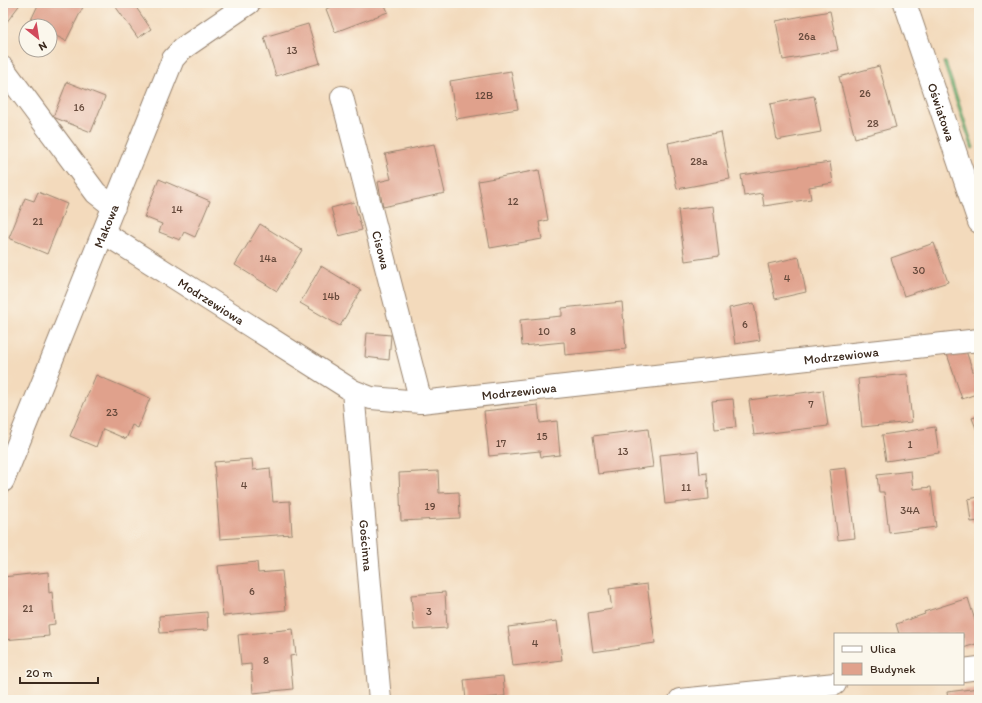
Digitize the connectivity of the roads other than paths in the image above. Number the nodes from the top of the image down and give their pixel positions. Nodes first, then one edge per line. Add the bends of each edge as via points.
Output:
1 (249, 3) edge
2 (905, 3) edge
3 (3, 68) edge
4 (342, 97) dead end
5 (114, 207) junction
6 (979, 222) edge
7 (104, 233) junction
8 (979, 340) edge
9 (353, 391) junction
10 (421, 402) junction
11 (3, 481) edge
12 (979, 668) edge
13 (964, 670) edge
14 (834, 684) edge
15 (380, 700) edge
16 (680, 700) edge

1 - 5 street, Makowa via 182,49 173,59
2 - 6 street, Oświatowa
3 - 5 street via 96,194
4 - 10 street, Cisowa
5 - 7 street, Makowa
7 - 9 street, Modrzewiowa
7 - 11 street, Makowa
8 - 10 street, Modrzewiowa
9 - 10 street, Modrzewiowa via 371,398
9 - 15 street, Gościnna
12 - 13 street
14 - 16 street

